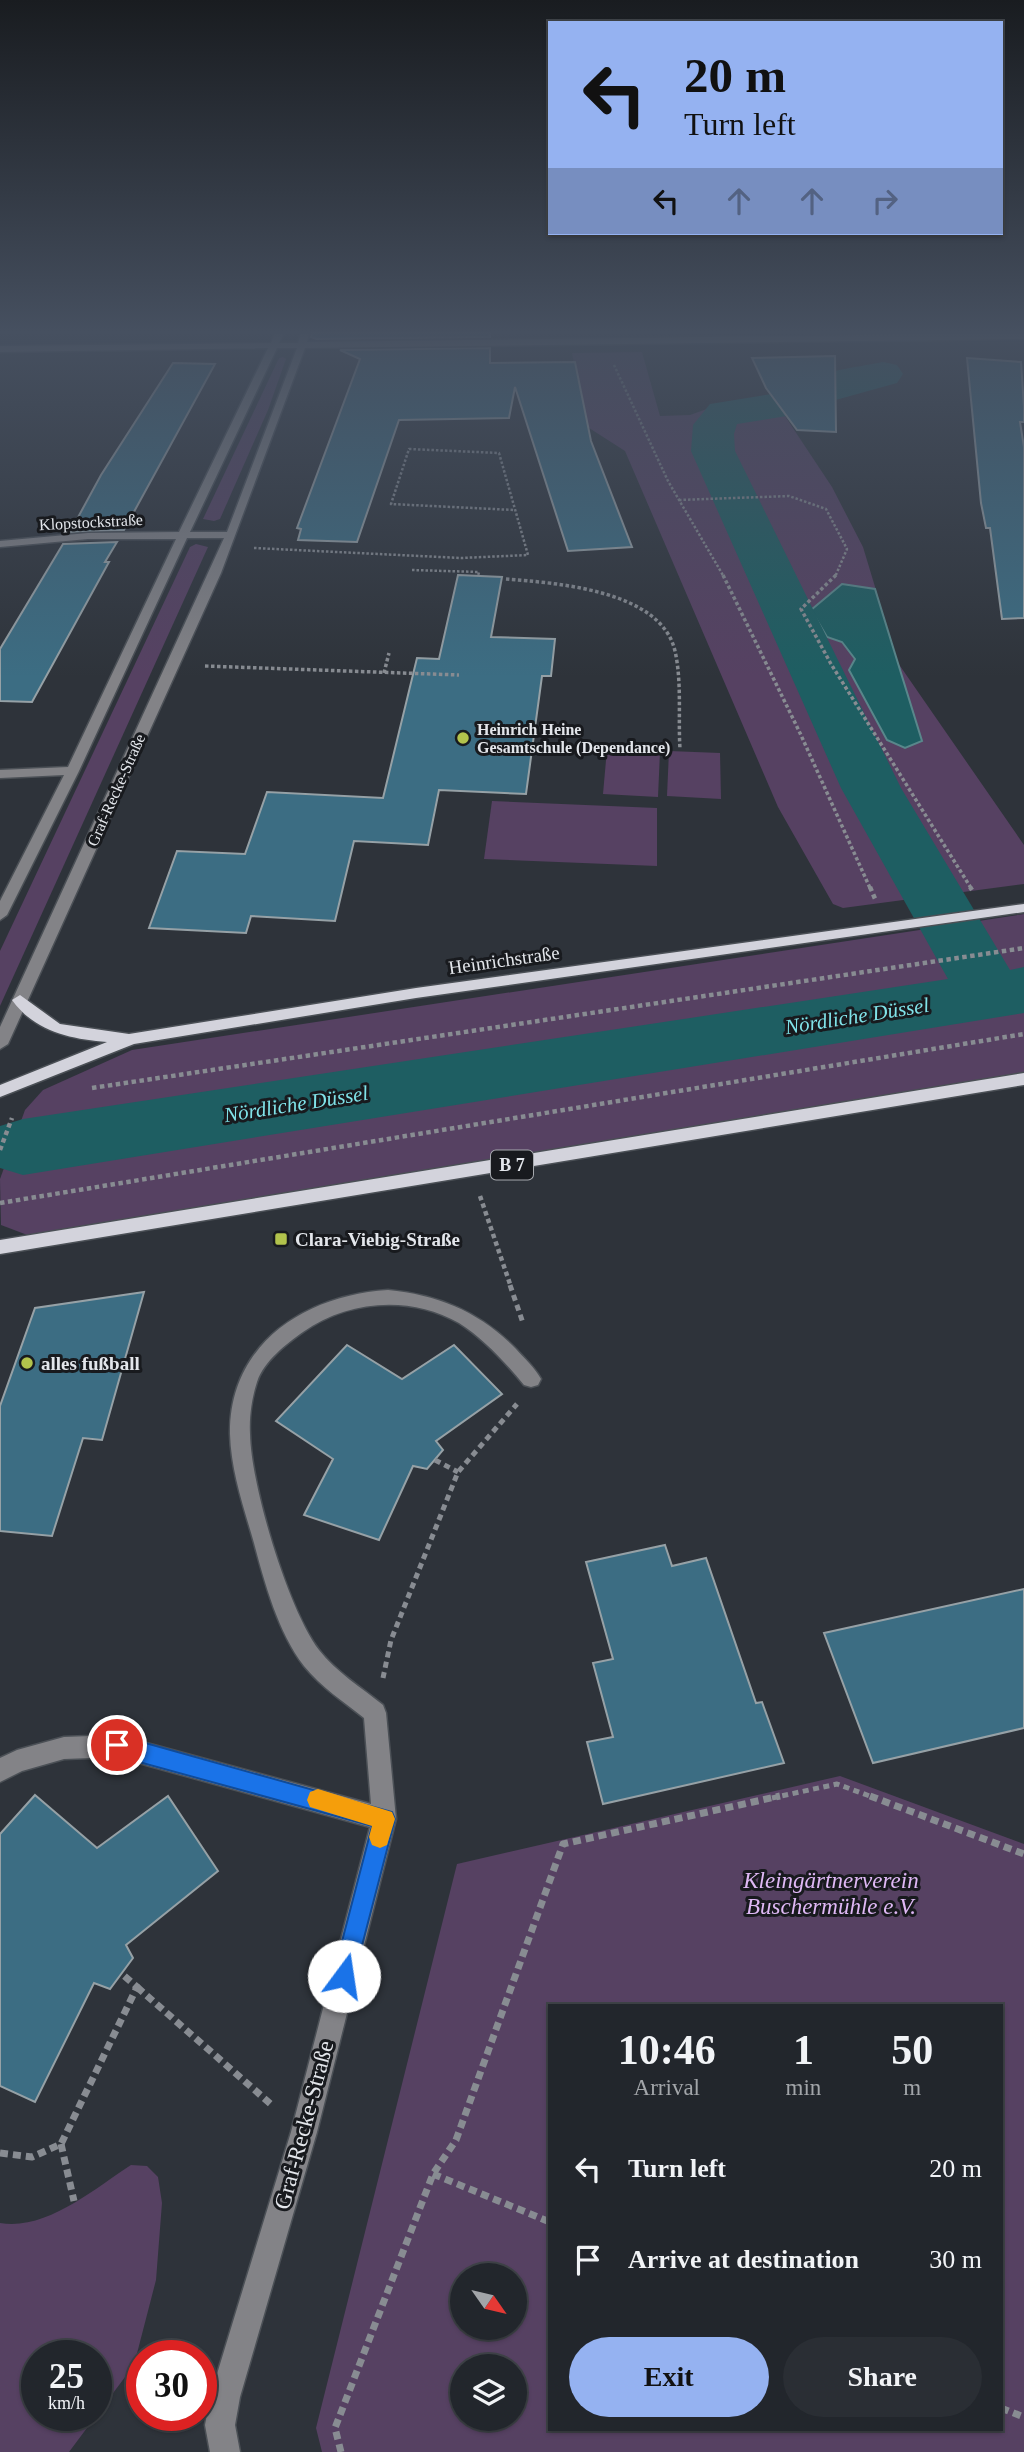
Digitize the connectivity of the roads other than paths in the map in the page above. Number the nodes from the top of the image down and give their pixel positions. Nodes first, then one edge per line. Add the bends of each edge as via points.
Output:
1 (224, 447) edge
2 (264, 447) edge
3 (183, 534) junction
4 (229, 540) junction
5 (0, 544) edge
6 (73, 771) junction
7 (0, 774) edge
8 (1024, 908) edge
9 (0, 915) edge
10 (20, 1000) junction
11 (131, 1039) junction
12 (0, 1044) edge
13 (1024, 1079) edge
14 (0, 1091) edge
15 (0, 1247) edge
16 (531, 1379) road end
17 (0, 1771) edge
18 (384, 1819) junction
19 (225, 2452) edge

1 - 3 street
2 - 4 street, Graf-Recke-Straße
3 - 4 street
3 - 5 street, Klopstockstraße
3 - 6 street
4 - 10 street, Graf-Recke-Straße
6 - 7 street
6 - 9 street
8 - 11 main road, Heinrichstraße via 416,993
10 - 11 main road via 32,1016 55,1028
10 - 12 street, Graf-Recke-Straße
11 - 14 main road, Heinrichstraße
13 - 15 main road, B 7
16 - 18 street, Graf-Recke-Straße via 486,1332 453,1311 417,1300 372,1297 342,1301 302,1321 258,1360 247,1384 240,1435 253,1505 291,1623 311,1658 375,1713
17 - 18 street via 17,1761 64,1748 117,1745
18 - 19 street, Graf-Recke-Straße via 304,2132 225,2397 220,2425

